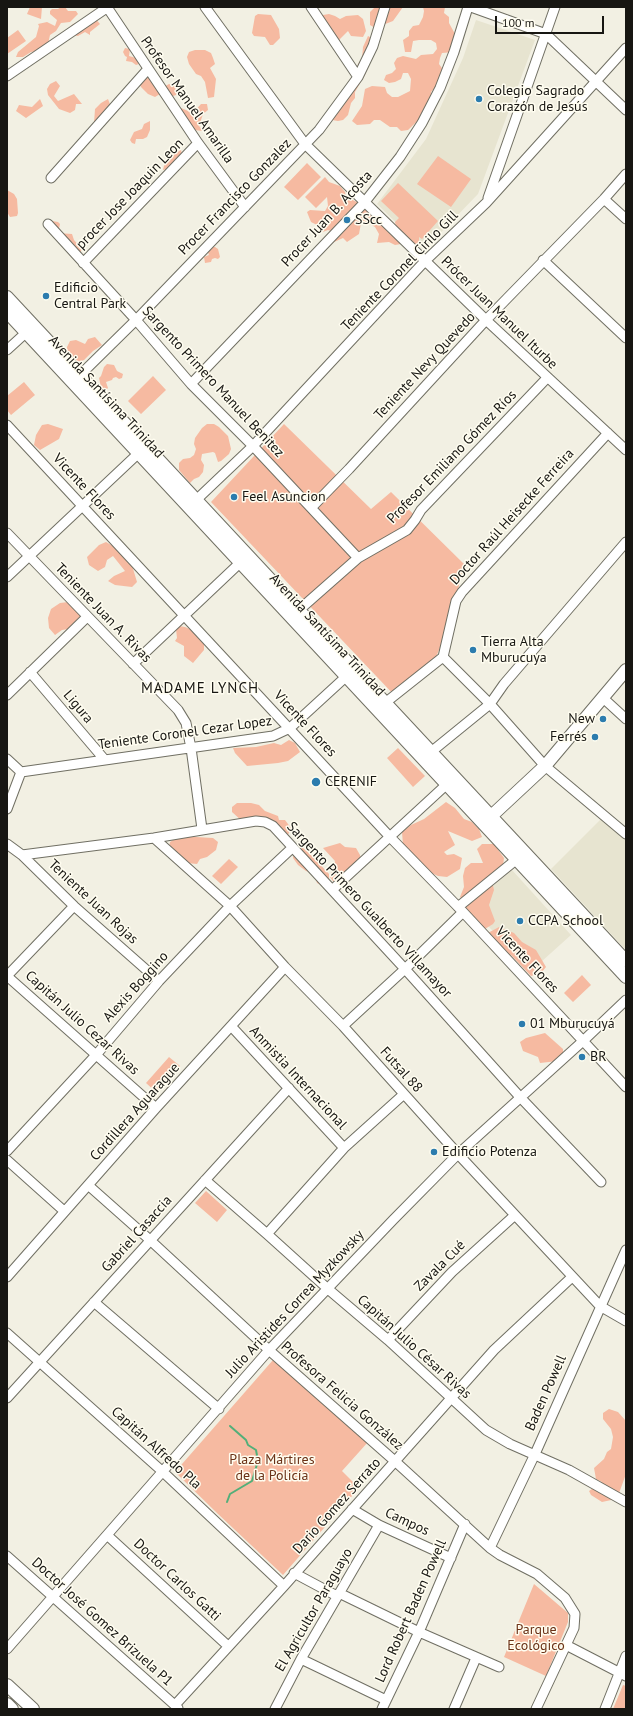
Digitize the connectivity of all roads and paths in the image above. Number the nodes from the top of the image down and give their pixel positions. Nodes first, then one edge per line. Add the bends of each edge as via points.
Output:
1 (107, 7) edge
2 (205, 7) edge
3 (311, 7) edge
4 (385, 7) edge
5 (468, 7) edge
6 (471, 7) edge
7 (555, 7) edge
8 (546, 34) junction
9 (626, 48) edge
10 (148, 69) junction
11 (8, 75) edge
12 (358, 78) junction
13 (595, 81) junction
14 (626, 110) edge
15 (198, 143) junction
16 (305, 144) junction
17 (626, 174) edge
18 (51, 178) dead end
19 (604, 199) junction
20 (364, 203) junction
21 (486, 203) junction
22 (245, 207) junction
23 (626, 219) edge
24 (48, 224) dead end
25 (543, 260) junction
26 (425, 261) junction
27 (83, 263) junction
28 (7, 297) edge
29 (7, 312) edge
30 (136, 320) junction
31 (486, 320) junction
32 (30, 329) junction
33 (626, 338) edge
34 (7, 350) edge
35 (547, 378) junction
36 (76, 379) junction
37 (192, 384) junction
38 (7, 425) edge
39 (608, 433) junction
40 (253, 446) junction
41 (142, 450) junction
42 (626, 450) edge
43 (192, 504) junction
44 (82, 506) junction
45 (312, 508) junction
46 (7, 533) edge
47 (626, 542) edge
48 (29, 555) junction
49 (358, 558) junction
50 (244, 559) junction
51 (7, 577) edge
52 (299, 610) junction
53 (184, 616) junction
54 (87, 617) junction
55 (443, 657) junction
56 (133, 664) junction
57 (626, 670) edge
58 (30, 672) junction
59 (350, 673) junction
60 (7, 695) edge
61 (602, 698) junction
62 (385, 703) junction
63 (490, 704) junction
64 (626, 718) edge
65 (290, 728) junction
66 (191, 748) junction
67 (431, 752) junction
68 (7, 759) edge
69 (104, 759) junction
70 (545, 766) junction
71 (21, 772) junction
72 (446, 785) junction
73 (7, 809) edge
74 (487, 820) junction
75 (202, 829) junction
76 (626, 834) edge
77 (390, 837) junction
78 (154, 838) junction
79 (7, 844) edge
80 (292, 848) junction
81 (22, 855) junction
82 (517, 859) junction
83 (332, 890) junction
84 (74, 906) junction
85 (230, 906) junction
86 (461, 910) junction
87 (626, 961) edge
88 (285, 967) junction
89 (405, 969) junction
90 (7, 976) edge
91 (626, 977) edge
92 (159, 981) junction
93 (626, 1000) edge
94 (231, 1026) junction
95 (343, 1026) junction
96 (583, 1041) junction
97 (96, 1055) junction
98 (626, 1087) edge
99 (289, 1088) junction
100 (404, 1094) junction
101 (520, 1097) junction
102 (156, 1108) junction
103 (344, 1148) junction
104 (7, 1151) edge
105 (458, 1154) junction
106 (7, 1160) edge
107 (205, 1180) junction
108 (601, 1182) dead end
109 (88, 1186) junction
110 (64, 1211) junction
111 (515, 1215) junction
112 (267, 1234) junction
113 (150, 1240) junction
114 (626, 1250) edge
115 (7, 1277) edge
116 (572, 1277) junction
117 (328, 1289) junction
118 (94, 1302) junction
119 (600, 1306) junction
120 (626, 1321) edge
121 (7, 1333) edge
122 (388, 1340) junction
123 (269, 1350) junction
124 (39, 1362) junction
125 (7, 1398) edge
126 (450, 1398) junction
127 (219, 1409) junction
128 (535, 1454) junction
129 (396, 1462) junction
130 (163, 1472) junction
131 (626, 1502) edge
132 (352, 1509) junction
133 (465, 1524) junction
134 (379, 1525) junction
135 (108, 1535) junction
136 (490, 1548) junction
137 (7, 1556) edge
138 (451, 1558) junction
139 (294, 1574) junction
140 (284, 1586) junction
141 (338, 1594) junction
142 (52, 1596) junction
143 (419, 1632) junction
144 (566, 1645) junction
145 (228, 1646) junction
146 (7, 1649) edge
147 (626, 1656) edge
148 (476, 1658) junction
149 (301, 1659) junction
150 (499, 1667) dead end
151 (623, 1675) edge
152 (7, 1685) edge
153 (386, 1700) junction
154 (7, 1704) edge
155 (177, 1707) edge
156 (12, 1709) edge
157 (32, 1709) edge
158 (275, 1709) edge
159 (382, 1709) edge
160 (454, 1709) edge
161 (536, 1709) edge
162 (605, 1709) edge

1 - 10 street, Profesor Manuel Amarilla
1 - 11 street
2 - 16 street, Prócer Juan Manuel Iturbe
3 - 12 street
4 - 12 street, Procer Francisco Gonzalez via 373,46
5 - 20 street, Procer Juan B. Acosta via 440,88 422,123 400,157
6 - 8 street
7 - 8 street
8 - 13 street
8 - 21 street
9 - 13 street, Teniente Coronel Cirilo Gill
10 - 15 street, Profesor Manuel Amarilla
10 - 18 street
12 - 16 street, Procer Francisco Gonzalez via 319,130
13 - 14 street
13 - 21 street, Teniente Coronel Cirilo Gill
15 - 22 street, Profesor Manuel Amarilla
15 - 27 street, procer Jose Joaquin Leon
16 - 20 street, Prócer Juan Manuel Iturbe
16 - 22 street, Procer Francisco Gonzalez
17 - 19 street, Teniente Nevy Quevedo
19 - 23 street
19 - 25 street, Teniente Nevy Quevedo
20 - 26 street, Prócer Juan Manuel Iturbe
20 - 37 street, Procer Juan B. Acosta
21 - 26 street, Teniente Coronel Cirilo Gill
22 - 30 street, Procer Francisco Gonzalez
24 - 27 street, Sargento Primero Manuel Benitez
25 - 31 street, Teniente Nevy Quevedo
25 - 33 street
26 - 31 street, Prócer Juan Manuel Iturbe
26 - 40 street, Teniente Coronel Cirilo Gill
27 - 30 street, Sargento Primero Manuel Benitez
28 - 32 main road, Avenida Santísima Trinidad
29 - 32 main road, Avenida Santísima Trinidad
30 - 36 street, Procer Francisco Gonzalez
30 - 37 street, Sargento Primero Manuel Benitez
31 - 35 street, Prócer Juan Manuel Iturbe
31 - 45 street, Teniente Nevy Quevedo
32 - 34 street
32 - 36 main road, Avenida Santísima Trinidad
35 - 39 street, Prócer Juan Manuel Iturbe
35 - 49 street, Profesor Emiliano Gómez Ríos via 421,510 406,530
36 - 41 main road, Avenida Santísima Trinidad
37 - 40 street, Sargento Primero Manuel Benitez
38 - 44 street, Vicente Flores
39 - 42 street, Prócer Juan Manuel Iturbe
39 - 55 street, Doctor Raúl Heisecke Ferreira via 462,592 456,602
40 - 43 street, Teniente Coronel Cirilo Gill
40 - 45 street, Sargento Primero Manuel Benitez
41 - 43 main road, Avenida Santísima Trinidad
41 - 44 street
43 - 50 main road, Avenida Santísima Trinidad
44 - 48 street
44 - 53 street, Vicente Flores
45 - 49 street, Sargento Primero Manuel Benitez
46 - 48 street, Teniente Juan A. Rivas
47 - 63 street via 504,684
48 - 51 street
48 - 54 street, Teniente Juan A. Rivas
49 - 52 street, Profesor Emiliano Gómez Ríos
50 - 52 main road, Avenida Santísima Trinidad
50 - 53 street
50 - 59 main road, Avenida Santísima Trinidad
52 - 59 main road, Avenida Santísima Trinidad
53 - 56 street
53 - 65 street, Vicente Flores
54 - 56 street, Teniente Juan A. Rivas
54 - 58 street
55 - 62 street
55 - 63 street
56 - 66 street, Teniente Juan A. Rivas via 178,710 186,723
57 - 61 main road
58 - 60 street
58 - 69 street, Ligura
59 - 62 main road, Avenida Santísima Trinidad
59 - 65 street, Teniente Coronel Cezar Lopez
59 - 72 main road, Avenida Santísima Trinidad
61 - 64 street
61 - 70 main road
62 - 67 main road, Avenida Santísima Trinidad
63 - 67 street
63 - 70 street
65 - 66 street, Teniente Coronel Cezar Lopez via 274,736
65 - 77 street, Vicente Flores
66 - 69 street, Teniente Coronel Cezar Lopez
66 - 75 street, Teniente Juan A. Rivas
67 - 74 main road, Avenida Santísima Trinidad
68 - 71 street
69 - 71 street, Teniente Coronel Cezar Lopez
70 - 74 main road
70 - 76 street
71 - 73 street
72 - 74 main road, Avenida Santísima Trinidad
72 - 77 street
74 - 82 main road, Avenida Santísima Trinidad
74 - 87 main road, Avenida Santísima Trinidad
75 - 78 street, Sargento Primero Gualberto Villamayor
75 - 80 street, Sargento Primero Gualberto Villamayor via 265,822 273,826
77 - 83 street
77 - 86 street, Vicente Flores
78 - 81 street, Sargento Primero Gualberto Villamayor
78 - 85 street, Futsal 88
79 - 81 street, Teniente Juan Rojas
80 - 83 street, Sargento Primero Gualberto Villamayor
80 - 85 street, Alexis Boggino
81 - 84 street, Teniente Juan Rojas
82 - 86 street
82 - 91 main road, Avenida Santísima Trinidad
83 - 89 street, Sargento Primero Gualberto Villamayor
84 - 90 street
84 - 92 street, Teniente Juan Rojas
85 - 88 street, Futsal 88
85 - 92 street, Alexis Boggino
86 - 89 street
86 - 96 street, Vicente Flores
88 - 94 street, Cordillera Aguarague
88 - 95 street, Futsal 88
89 - 95 street
89 - 101 street, Sargento Primero Gualberto Villamayor
90 - 97 street, Capitán Julio Cezar Rivas
92 - 97 street, Alexis Boggino
93 - 96 street, Julio Aristides Correa Myzkowsky
94 - 99 street, Anmistia Internacional
94 - 102 street, Cordillera Aguarague
95 - 100 street, Futsal 88
96 - 98 street
96 - 101 street, Julio Aristides Correa Myzkowsky
97 - 102 street, Capitán Julio Cezar Rivas
97 - 104 street, Alexis Boggino
99 - 103 street, Anmistia Internacional
99 - 107 street, Gabriel Casaccia
100 - 103 street
100 - 105 street, Futsal 88
101 - 105 street, Julio Aristides Correa Myzkowsky
101 - 108 street, Sargento Primero Gualberto Villamayor
102 - 109 street, Cordillera Aguarague
103 - 112 street
105 - 111 street, Futsal 88
105 - 117 street, Julio Aristides Correa Myzkowsky
106 - 110 street
107 - 112 street, Capitán Julio César Rivas
107 - 113 street, Gabriel Casaccia
109 - 110 street, Cordillera Aguarague
109 - 113 street, Profesora Felicia González
110 - 115 street, Cordillera Aguarague
111 - 116 street, Futsal 88
111 - 122 street, Zavala Cué via 452,1272
112 - 117 street, Capitán Julio César Rivas
113 - 118 street, Gabriel Casaccia
113 - 123 street, Profesora Felicia González
114 - 119 street, Baden Powell
116 - 119 street, Futsal 88
116 - 126 street, Dario Gomez Serrato via 494,1350
117 - 122 street, Capitán Julio César Rivas
117 - 123 street, Julio Aristides Correa Myzkowsky
118 - 124 street, Gabriel Casaccia
118 - 127 street
119 - 120 street, Futsal 88
119 - 128 street, Baden Powell
121 - 124 street, Capitán Alfredo Pla
122 - 126 street, Capitán Julio César Rivas
123 - 127 street, Julio Aristides Correa Myzkowsky
123 - 129 street, Profesora Felicia González
124 - 125 street, Gabriel Casaccia
124 - 130 street, Capitán Alfredo Pla
126 - 128 street, Capitán Julio César Rivas via 486,1430 510,1444
126 - 129 street, Dario Gomez Serrato
127 - 130 street, Julio Aristides Correa Myzkowsky
128 - 131 street, Capitán Julio César Rivas via 582,1476
128 - 136 street, Baden Powell
129 - 132 street, Dario Gomez Serrato
129 - 133 street, Profesora Felicia González
130 - 135 street, Julio Aristides Correa Myzkowsky
130 - 140 street, Capitán Alfredo Pla
132 - 134 street, Campos
132 - 139 street, Dario Gomez Serrato
133 - 136 street, Profesora Felicia González
133 - 138 street, Lord Robert Baden Powell
134 - 138 street, Campos
134 - 141 street, El Agricultor Paraguayo
135 - 142 street, Julio Aristides Correa Myzkowsky
135 - 145 street, Doctor Carlos Gatti
136 - 144 street, Profesora Felicia González via 537,1574 568,1602 575,1614 575,1621
137 - 142 street, Doctor José Gomez Brizuela P1
138 - 143 street, Lord Robert Baden Powell
139 - 140 street, Dario Gomez Serrato
139 - 141 street
140 - 145 street, Dario Gomez Serrato
141 - 143 street
141 - 149 street, El Agricultor Paraguayo
142 - 146 street, Julio Aristides Correa Myzkowsky
142 - 155 street, Doctor José Gomez Brizuela P1
143 - 148 street
143 - 153 street, Lord Robert Baden Powell
144 - 151 street
144 - 161 street
145 - 155 street, Dario Gomez Serrato
147 - 151 street
148 - 150 street
148 - 160 street
149 - 153 street
149 - 158 street, El Agricultor Paraguayo
151 - 162 street
152 - 157 main road
153 - 159 street, Lord Robert Baden Powell
154 - 156 main road

